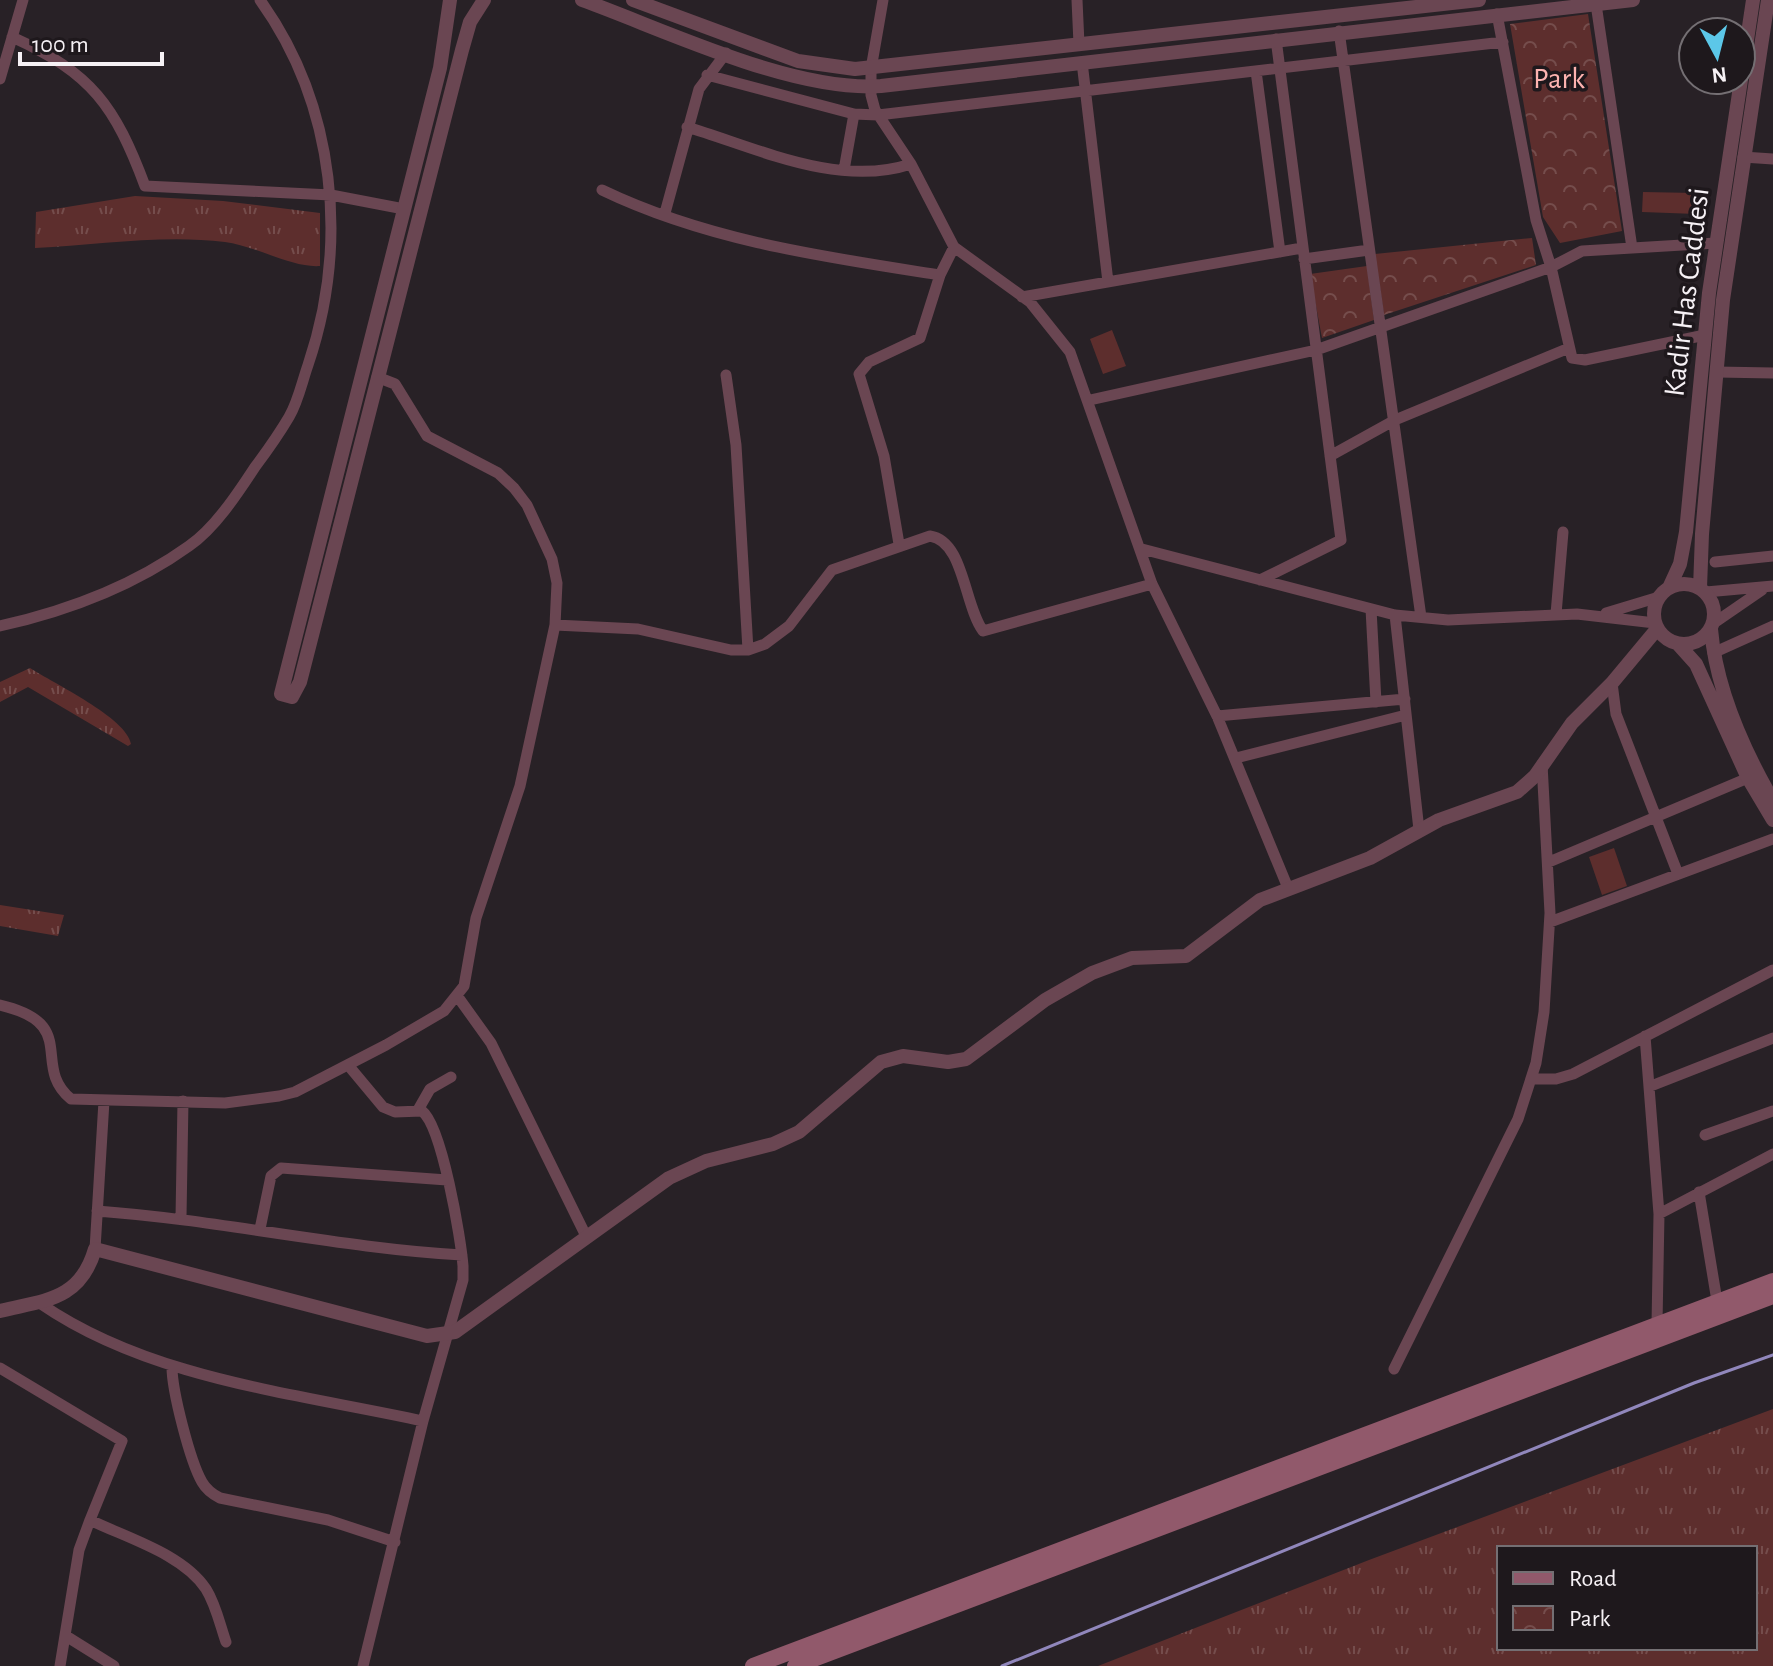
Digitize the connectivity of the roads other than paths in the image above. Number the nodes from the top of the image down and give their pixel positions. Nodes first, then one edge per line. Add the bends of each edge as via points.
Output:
1 (23, 0) edge
2 (260, 0) edge
3 (439, 0) edge
4 (450, 0) edge
5 (484, 0) edge
6 (582, 0) edge
7 (635, 0) edge
8 (883, 0) edge
9 (1077, 0) edge
10 (1479, 0) edge
11 (1633, 0) edge
12 (1753, 0) edge
13 (1768, 0) edge
14 (1596, 4) junction
15 (1351, 6) edge
16 (1497, 14) junction
17 (447, 25) junction
18 (1339, 31) junction
19 (12, 37) junction
20 (1276, 39) junction
21 (1503, 42) junction
22 (1766, 43) edge
23 (1079, 44) junction
24 (726, 53) junction
25 (1344, 60) junction
26 (1082, 62) junction
27 (1279, 68) junction
28 (871, 69) junction
29 (1256, 71) junction
30 (707, 75) junction
31 (0, 79) edge
32 (870, 86) junction
33 (1086, 91) junction
34 (854, 114) junction
35 (878, 115) junction
36 (687, 127) junction
37 (1743, 157) junction
38 (1773, 159) edge
39 (911, 164) junction
40 (844, 170) junction
41 (602, 190) dead end
42 (331, 195) junction
43 (404, 209) junction
44 (665, 213) junction
45 (1716, 243) junction
46 (954, 247) junction
47 (1632, 248) junction
48 (1369, 250) junction
49 (1280, 252) junction
50 (1303, 254) junction
51 (1551, 267) junction
52 (940, 275) junction
53 (1108, 282) junction
54 (1022, 297) junction
55 (1383, 327) junction
56 (1705, 335) junction
57 (1569, 348) junction
58 (1316, 350) junction
59 (1717, 372) junction
60 (1773, 373) edge
61 (726, 375) dead end
62 (377, 377) junction
63 (1090, 400) junction
64 (1395, 420) junction
65 (1330, 456) junction
66 (1563, 532) dead end
67 (899, 544) junction
68 (1142, 549) junction
69 (1773, 556) edge
70 (1715, 562) dead end
71 (1260, 580) junction
72 (1152, 584) junction
73 (1770, 587) edge
74 (1703, 590) junction
75 (1664, 593) junction
76 (1371, 609) junction
77 (1556, 614) junction
78 (1395, 615) junction
79 (1597, 615) junction
80 (1421, 617) junction
81 (555, 625) junction
82 (0, 626) edge
83 (1656, 626) junction
84 (1712, 626) junction
85 (1773, 626) edge
86 (1678, 644) junction
87 (748, 650) junction
88 (1713, 653) junction
89 (1612, 683) junction
90 (1405, 699) junction
91 (1376, 702) junction
92 (1406, 715) junction
93 (1217, 716) junction
94 (1236, 758) junction
95 (1542, 764) junction
96 (1748, 778) junction
97 (1773, 799) edge
98 (1657, 818) junction
99 (1773, 820) edge
100 (1419, 830) junction
101 (1773, 839) edge
102 (1549, 862) junction
103 (1678, 874) junction
104 (1288, 888) junction
105 (1550, 922) junction
106 (1773, 970) edge
107 (458, 997) junction
108 (0, 1005) edge
109 (1645, 1036) junction
110 (1773, 1038) edge
111 (348, 1065) junction
112 (451, 1077) dead end
113 (1532, 1079) junction
114 (1651, 1086) junction
115 (104, 1101) junction
116 (183, 1101) junction
117 (418, 1110) junction
118 (1773, 1111) edge
119 (1705, 1135) dead end
120 (1773, 1154) edge
121 (447, 1180) junction
122 (1699, 1192) junction
123 (97, 1211) junction
124 (1659, 1214) junction
125 (181, 1217) junction
126 (260, 1229) junction
127 (587, 1238) junction
128 (95, 1249) junction
129 (462, 1255) junction
130 (1773, 1281) edge
131 (1773, 1296) edge
132 (1717, 1301) junction
133 (41, 1304) junction
134 (0, 1311) edge
135 (1657, 1324) junction
136 (448, 1335) junction
137 (172, 1367) junction
138 (0, 1368) edge
139 (1394, 1369) dead end
140 (423, 1421) junction
141 (90, 1520) junction
142 (395, 1542) junction
143 (66, 1636) junction
144 (226, 1642) dead end
145 (60, 1666) edge
146 (114, 1666) edge
147 (363, 1666) edge
148 (753, 1666) edge
149 (795, 1666) edge

1 - 19 street
2 - 42 street via 306,89 324,147
3 - 17 street
4 - 17 street
5 - 62 street via 462,50
6 - 24 street
7 - 28 street via 798,61
8 - 28 street
9 - 23 street
10 - 15 street
11 - 14 street
12 - 45 street, Kadir Has Caddesi
13 - 22 street, Kadir Has Caddesi
14 - 16 street
14 - 47 street
15 - 23 street
16 - 18 street
16 - 21 street
17 - 43 street
18 - 20 street
18 - 25 street
19 - 31 street
19 - 42 street via 59,60 98,94 125,134 145,186
20 - 26 street
20 - 27 street
21 - 25 street
21 - 51 street via 1536,220
22 - 37 street, Kadir Has Caddesi
23 - 28 street
24 - 30 street
24 - 32 street via 819,83
25 - 27 street
25 - 48 street
26 - 32 street
26 - 33 street
27 - 29 street
27 - 50 street
28 - 32 street
29 - 33 street
29 - 49 street
30 - 34 street
30 - 36 street
32 - 35 street
33 - 35 street
33 - 53 street
34 - 35 street
34 - 40 street
35 - 39 street
36 - 40 street via 810,165
36 - 44 street
37 - 38 street
37 - 59 street, Kadir Has Caddesi
39 - 40 street via 880,171
39 - 46 street
41 - 44 street
42 - 43 street
42 - 82 street via 323,322 291,415 240,490 191,545 60,613
43 - 62 street via 281,694 292,697 300,682
44 - 52 street via 753,244
45 - 47 street
45 - 56 street, Kadir Has Caddesi
46 - 52 street
46 - 54 street
47 - 51 street via 1582,251
48 - 50 street
48 - 55 street
49 - 50 street
49 - 53 street
50 - 58 street
51 - 55 street
51 - 57 street
52 - 67 street via 920,338 869,362 859,374 884,456
53 - 54 street
54 - 63 street via 1063,340
55 - 58 street
55 - 64 street
56 - 57 street via 1585,360 1572,358
56 - 75 street, Kadir Has Caddesi via 1686,532 1680,564
57 - 64 street
58 - 63 street
58 - 65 street
59 - 60 street
59 - 74 street, Kadir Has Caddesi
61 - 87 street via 736,445
62 - 81 street via 395,384 434,441 498,473 521,496 555,571
63 - 68 street
64 - 65 street
64 - 80 street
65 - 71 street via 1341,540
66 - 77 street
67 - 72 street via 930,536 947,543 969,608 983,631
67 - 87 street via 832,570 789,626
68 - 71 street
68 - 72 street
69 - 70 street
71 - 76 street
72 - 93 street
73 - 74 street
73 - 84 street
74 - 75 street via 1688,584
74 - 84 street via 1715,610
75 - 79 street
75 - 83 street
76 - 78 street
76 - 91 street
77 - 79 street
77 - 80 street
78 - 80 street
78 - 90 street
79 - 83 street
81 - 87 street via 638,629
81 - 107 street via 520,786 476,918
83 - 86 street
83 - 89 street
84 - 86 street via 1697,642
84 - 88 street
85 - 88 street
86 - 96 street via 1708,686
88 - 97 street via 1729,707
89 - 95 street via 1572,723
89 - 98 street via 1616,714
90 - 91 street
90 - 92 street
91 - 93 street
92 - 94 street
92 - 100 street
93 - 94 street
94 - 104 street
95 - 100 street via 1529,782 1508,796
95 - 102 street
96 - 98 street
96 - 99 street
98 - 102 street
98 - 103 street
100 - 104 street via 1370,858
101 - 103 street
102 - 105 street
103 - 105 street
104 - 127 street via 1248,907 1186,956 1123,960 1077,980 966,1059 903,1056 881,1062 799,1132 683,1171
105 - 113 street via 1543,1028
106 - 109 street
107 - 111 street via 444,1011
107 - 127 street via 491,1043
108 - 115 street via 28,1012 42,1024 58,1084 67,1096
109 - 113 street via 1566,1077
109 - 114 street
110 - 114 street
111 - 116 street via 279,1096 225,1103
111 - 117 street via 383,1107
112 - 117 street via 430,1089
113 - 139 street via 1511,1133
114 - 124 street
115 - 116 street
115 - 123 street
116 - 125 street
117 - 121 street via 430,1120
118 - 119 street
120 - 122 street
121 - 126 street via 281,1168 271,1176
121 - 129 street
122 - 124 street
122 - 132 street
123 - 125 street
123 - 128 street
124 - 135 street
125 - 126 street
126 - 129 street via 398,1251
127 - 136 street
128 - 133 street via 73,1286
128 - 136 street via 420,1334
129 - 136 street via 463,1280
130 - 132 main road
131 - 149 main road
132 - 135 main road
133 - 134 street
133 - 137 street via 106,1342
135 - 148 main road
136 - 140 street
137 - 140 street
137 - 142 street via 198,1472 210,1492
138 - 141 street via 122,1441
140 - 142 street
141 - 143 street via 79,1550
141 - 144 street via 192,1574 211,1597
142 - 147 street
143 - 145 street
143 - 146 street

